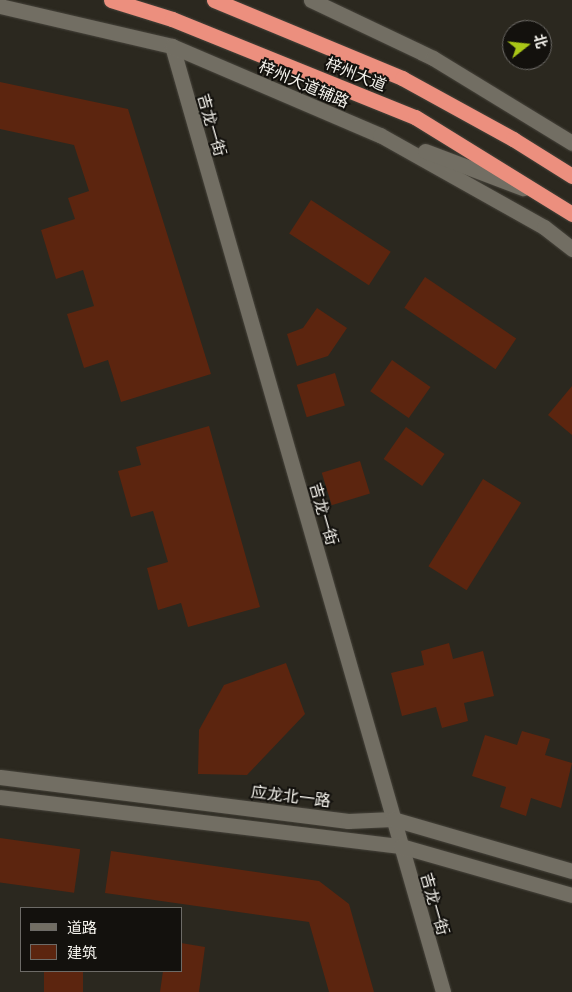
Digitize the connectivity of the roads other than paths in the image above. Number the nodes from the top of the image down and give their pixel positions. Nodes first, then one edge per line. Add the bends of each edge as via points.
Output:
1 (111, 0) edge
2 (214, 0) edge
3 (311, 0) edge
4 (0, 6) edge
5 (172, 46) junction
6 (367, 130) junction
7 (572, 142) edge
8 (572, 176) edge
9 (546, 197) junction
10 (572, 214) edge
11 (572, 249) edge
12 (0, 777) edge
13 (0, 797) edge
14 (393, 819) junction
15 (401, 846) junction
16 (572, 871) edge
17 (572, 895) edge
18 (442, 992) edge

1 - 9 highway, 梓州大道 via 172,19 416,117
2 - 8 highway, 梓州大道 via 402,78 513,139
3 - 7 street via 433,58
4 - 5 street, 梓州大道辅路
5 - 6 street, 梓州大道辅路
5 - 14 street, 吉龙一街
6 - 9 street
6 - 11 street, 梓州大道辅路 via 544,227
9 - 10 highway, 梓州大道
12 - 14 street, 应龙北一路 via 348,821
13 - 15 street
14 - 15 street, 吉龙一街
14 - 16 street, 应龙北一路
15 - 17 street
15 - 18 street, 吉龙一街

